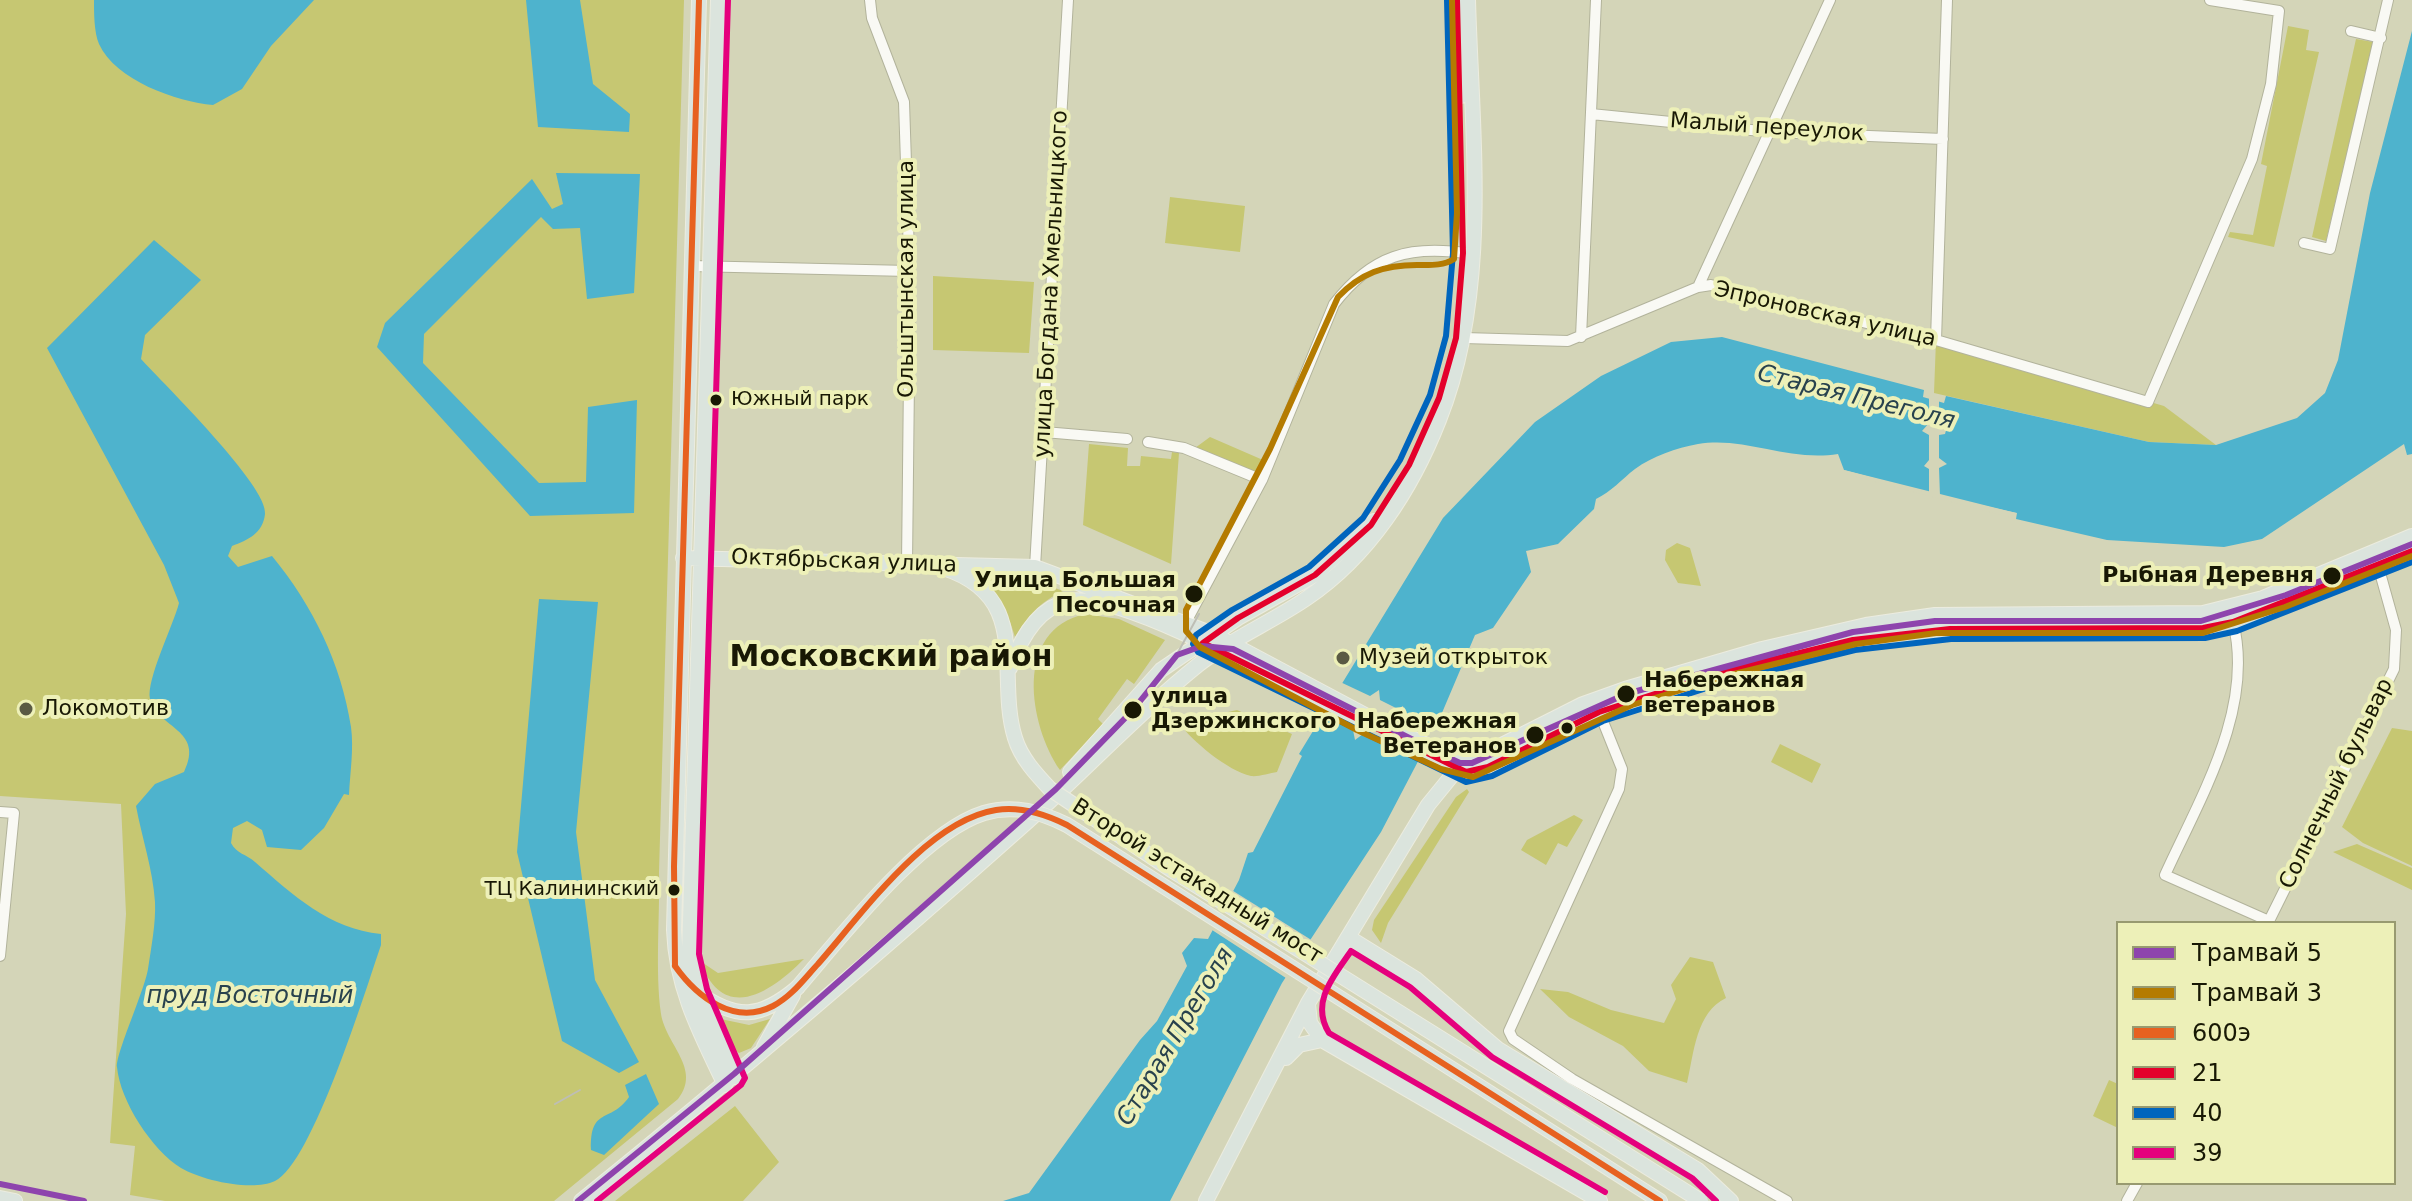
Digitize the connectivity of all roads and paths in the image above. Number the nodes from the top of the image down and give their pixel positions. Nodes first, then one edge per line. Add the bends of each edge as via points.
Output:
1 (699, 0) edge
2 (718, 0) edge
3 (870, 0) edge
4 (1068, 0) edge
5 (1457, 0) edge
6 (1468, 0) edge
7 (1596, 0) edge
8 (1830, 0) edge
9 (1947, 0) edge
10 (2210, 0) edge
11 (2388, 0) edge
12 (2351, 31) dead end
13 (2381, 38) junction
14 (1591, 114) junction
15 (1771, 132) junction
16 (1943, 139) junction
17 (2304, 243) dead end
18 (1467, 254) junction
19 (691, 266) junction
20 (710, 266) junction
21 (909, 271) junction
22 (1698, 287) junction
23 (1581, 337) junction
24 (1460, 338) junction
25 (1936, 340) junction
26 (1044, 432) junction
27 (1127, 439) dead end
28 (1148, 442) dead end
29 (1262, 480) junction
30 (2412, 536) edge
31 (2412, 551) edge
32 (683, 558) junction
33 (702, 558) junction
34 (2376, 558) junction
35 (907, 564) junction
36 (931, 564) junction
37 (1035, 567) junction
38 (2233, 622) junction
39 (1185, 624) junction
40 (1203, 638) junction
41 (1227, 648) junction
42 (1010, 668) junction
43 (1597, 706) junction
44 (1462, 764) junction
45 (0, 812) edge
46 (2267, 921) edge
47 (2269, 921) edge
48 (1348, 937) junction
49 (0, 956) edge
50 (675, 966) junction
51 (797, 988) junction
52 (697, 992) junction
53 (830, 997) junction
54 (1308, 1003) junction
55 (1322, 1040) junction
56 (757, 1057) junction
57 (1272, 1073) junction
58 (730, 1081) junction
59 (0, 1198) edge
60 (15, 1201) edge
61 (581, 1201) edge
62 (1206, 1201) edge
63 (1600, 1201) edge
64 (1660, 1201) edge
65 (1701, 1201) edge
66 (1731, 1201) edge
67 (1787, 1201) edge

1 - 19 main road
2 - 20 main road
3 - 21 street, Ольштынская улица via 904,102
4 - 26 street, улица Богдана Хмельницкого
5 - 18 main road
6 - 18 main road
7 - 14 street
8 - 15 street
9 - 16 street
10 - 25 street, Эпроновская улица via 2279,11 2271,84 2252,159 2148,402
11 - 13 street
12 - 13 street
13 - 17 street via 2330,249
14 - 15 street, Малый переулок
14 - 23 street
15 - 16 street, Малый переулок
15 - 22 street
16 - 25 street
18 - 24 main road
18 - 29 street via 1385,258 1343,293
19 - 20 street
19 - 32 main road
20 - 21 street
20 - 33 main road
21 - 35 street, Ольштынская улица
22 - 23 street, Эпроновская улица
22 - 25 street, Эпроновская улица via 1711,285
23 - 24 street, Эпроновская улица via 1551,342
24 - 40 main road via 1424,433 1371,525 1315,575
24 - 41 main road via 1459,367 1432,437 1396,504 1365,547 1306,599
26 - 27 street
26 - 37 street, улица Богдана Хмельницкого
28 - 29 street via 1184,448
29 - 39 street
30 - 34 main road
31 - 34 main road
32 - 33 main road, Октябрьская улица
32 - 50 main road
33 - 35 main road, Октябрьская улица
33 - 52 main road via 689,955
34 - 38 main road
34 - 43 main road via 2229,608 2141,615 1935,615 1866,625 1762,649
34 - 47 street, Солнечный бульвар via 2396,630 2393,673
35 - 36 main road, Октябрьская улица
36 - 37 main road, Октябрьская улица
36 - 42 main road, Второй эстакадный мост via 965,577 989,598 1005,634
37 - 39 main road, Октябрьская улица
38 - 43 main road via 2203,628 1950,629 1868,638
38 - 46 street, Солнечный бульвар via 2240,662 2228,725 2165,875
39 - 40 main road, Октябрьская улица
40 - 41 main road, Октябрьская улица
40 - 42 main road, Второй эстакадный мост via 1084,599 1065,602 1033,623
40 - 53 main road via 1161,670 1064,778 830,987
41 - 44 main road, Октябрьская улица
41 - 53 main road via 1199,664
42 - 65 main road, Второй эстакадный мост, bridge via 1010,720 1024,758 1050,789
43 - 44 main road
43 - 67 street via 1622,769 1619,789 1509,1031 1572,1079
44 - 48 main road via 1428,805
45 - 49 street via 14,813
48 - 54 main road
48 - 66 main road via 1416,979 1498,1049 1698,1170
50 - 52 main road
50 - 58 main road via 681,988
51 - 52 main road via 752,1013 718,1007
51 - 56 main road
51 - 64 main road, Второй эстакадный мост, bridge via 920,853 973,817 1032,810 1067,825
52 - 58 main road
53 - 56 main road
54 - 55 main road via 1310,1023
54 - 57 main road
55 - 57 main road via 1299,1045
55 - 63 main road
56 - 58 main road
57 - 62 main road
58 - 61 main road
59 - 60 main road

